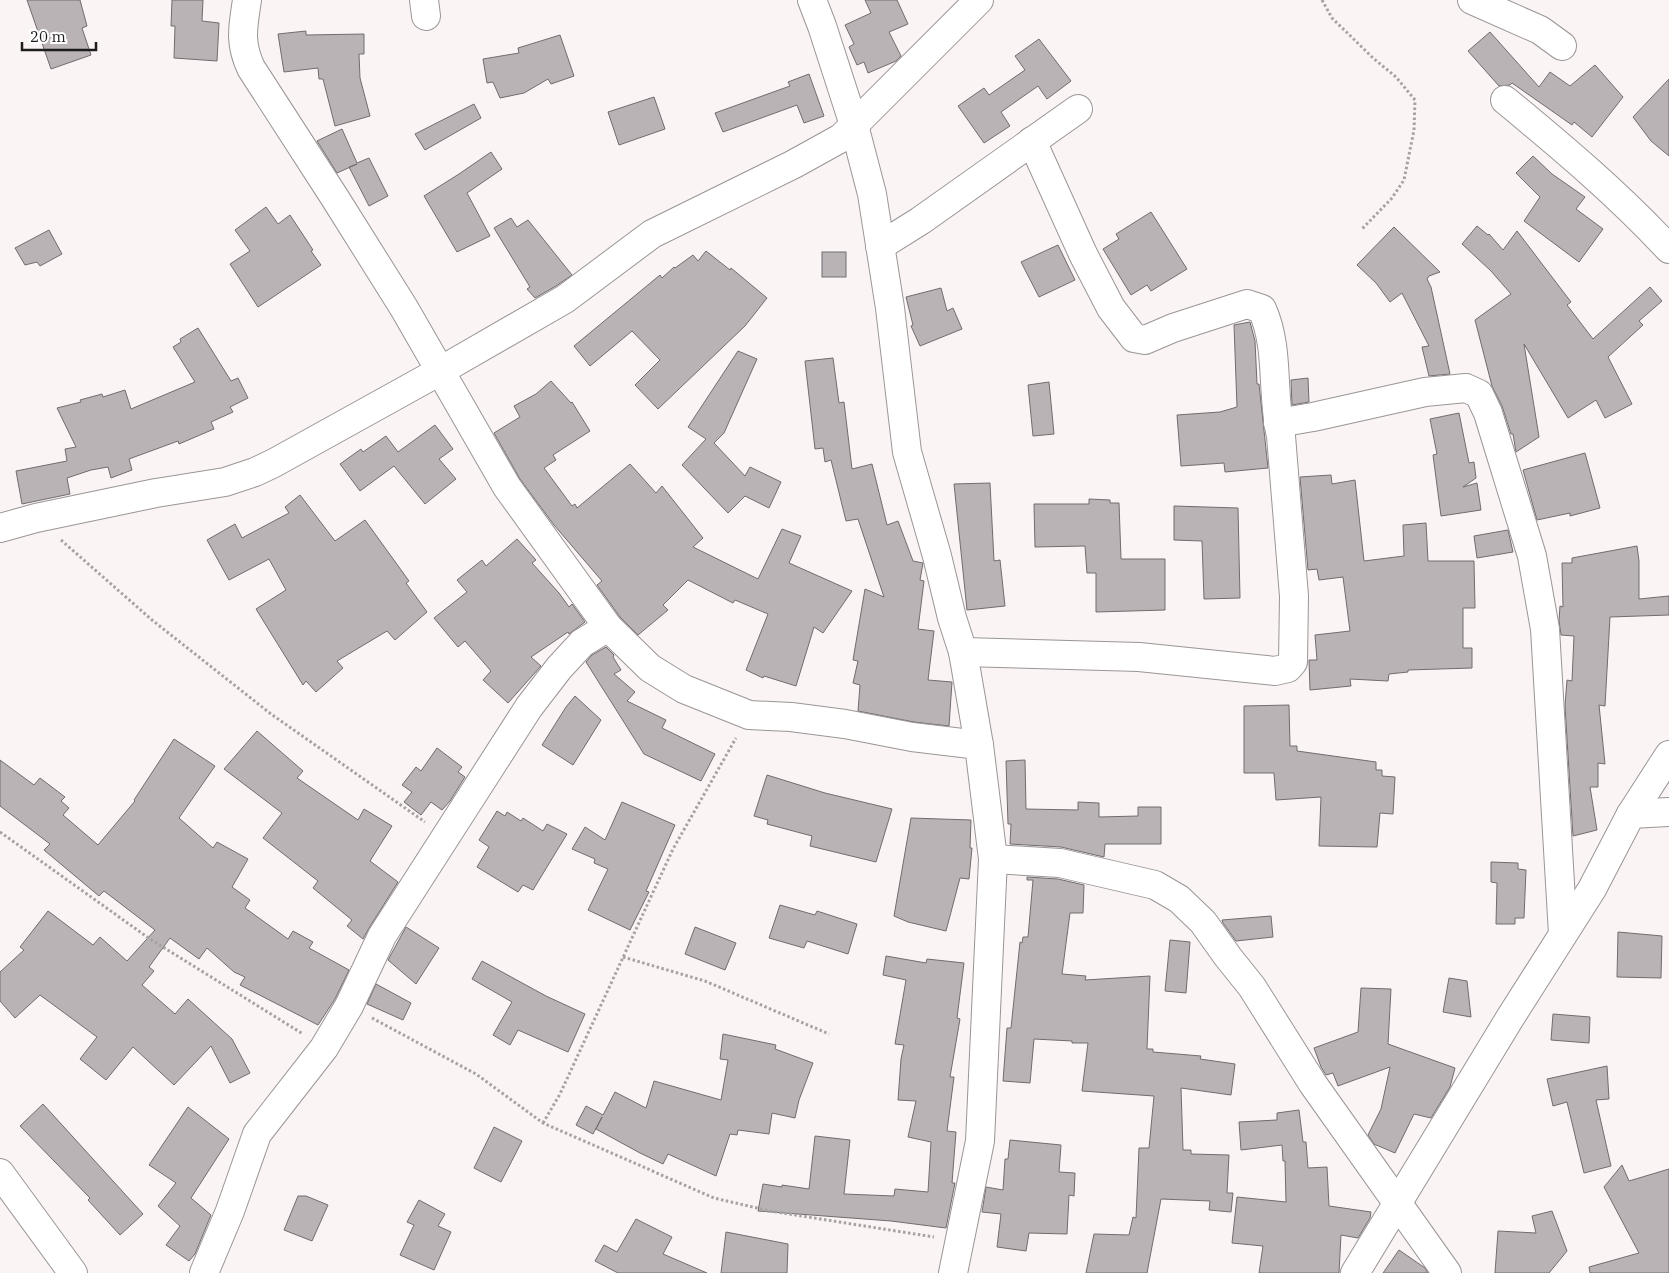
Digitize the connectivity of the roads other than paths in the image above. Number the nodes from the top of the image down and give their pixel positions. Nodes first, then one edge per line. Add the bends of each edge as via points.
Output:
1 (247, 0) edge
2 (812, 0) edge
3 (979, 0) edge
4 (1472, 0) edge
5 (1562, 46) dead end
6 (1505, 100) dead end
7 (1078, 108) dead end
8 (854, 126) junction
9 (1032, 141) junction
10 (880, 246) junction
11 (1669, 249) edge
12 (440, 371) junction
13 (1278, 423) junction
14 (0, 528) edge
15 (608, 627) junction
16 (963, 652) junction
17 (979, 745) junction
18 (1669, 755) edge
19 (1669, 812) edge
20 (1630, 814) junction
21 (992, 859) junction
22 (1563, 934) junction
23 (0, 1173) edge
24 (1398, 1203) junction
25 (72, 1273) edge
26 (204, 1273) edge
27 (953, 1273) edge
28 (1356, 1273) edge
29 (1447, 1273) edge

1 - 12 street via 242,38 251,68 356,230
2 - 8 street
3 - 8 street
4 - 5 street via 1540,30
6 - 11 street via 1569,152 1637,214
7 - 9 street
8 - 10 street via 872,194
8 - 12 street via 841,138 794,164 652,234 565,299
9 - 10 street
9 - 13 street via 1083,254 1111,308 1134,338 1145,340 1248,304 1262,309 1269,325
10 - 16 street via 907,452
12 - 14 street via 255,472 225,482 156,493
12 - 15 street via 508,487
13 - 16 street via 1294,596 1294,662 1288,668 1275,671 1102,654
13 - 22 street via 1426,392 1466,388 1479,394 1488,413 1532,556 1546,629
15 - 17 street via 650,668 684,689 749,715 845,724 912,738
15 - 26 street via 582,643 529,707 382,936 349,1006 324,1048 257,1134
16 - 17 street
17 - 21 street
18 - 20 street
19 - 20 street
20 - 22 street via 1592,889
21 - 24 street via 1060,863 1155,886 1179,898 1203,922 1252,987 1313,1084
21 - 27 street via 980,1141
22 - 24 street
23 - 25 street
24 - 28 street
24 - 29 street

